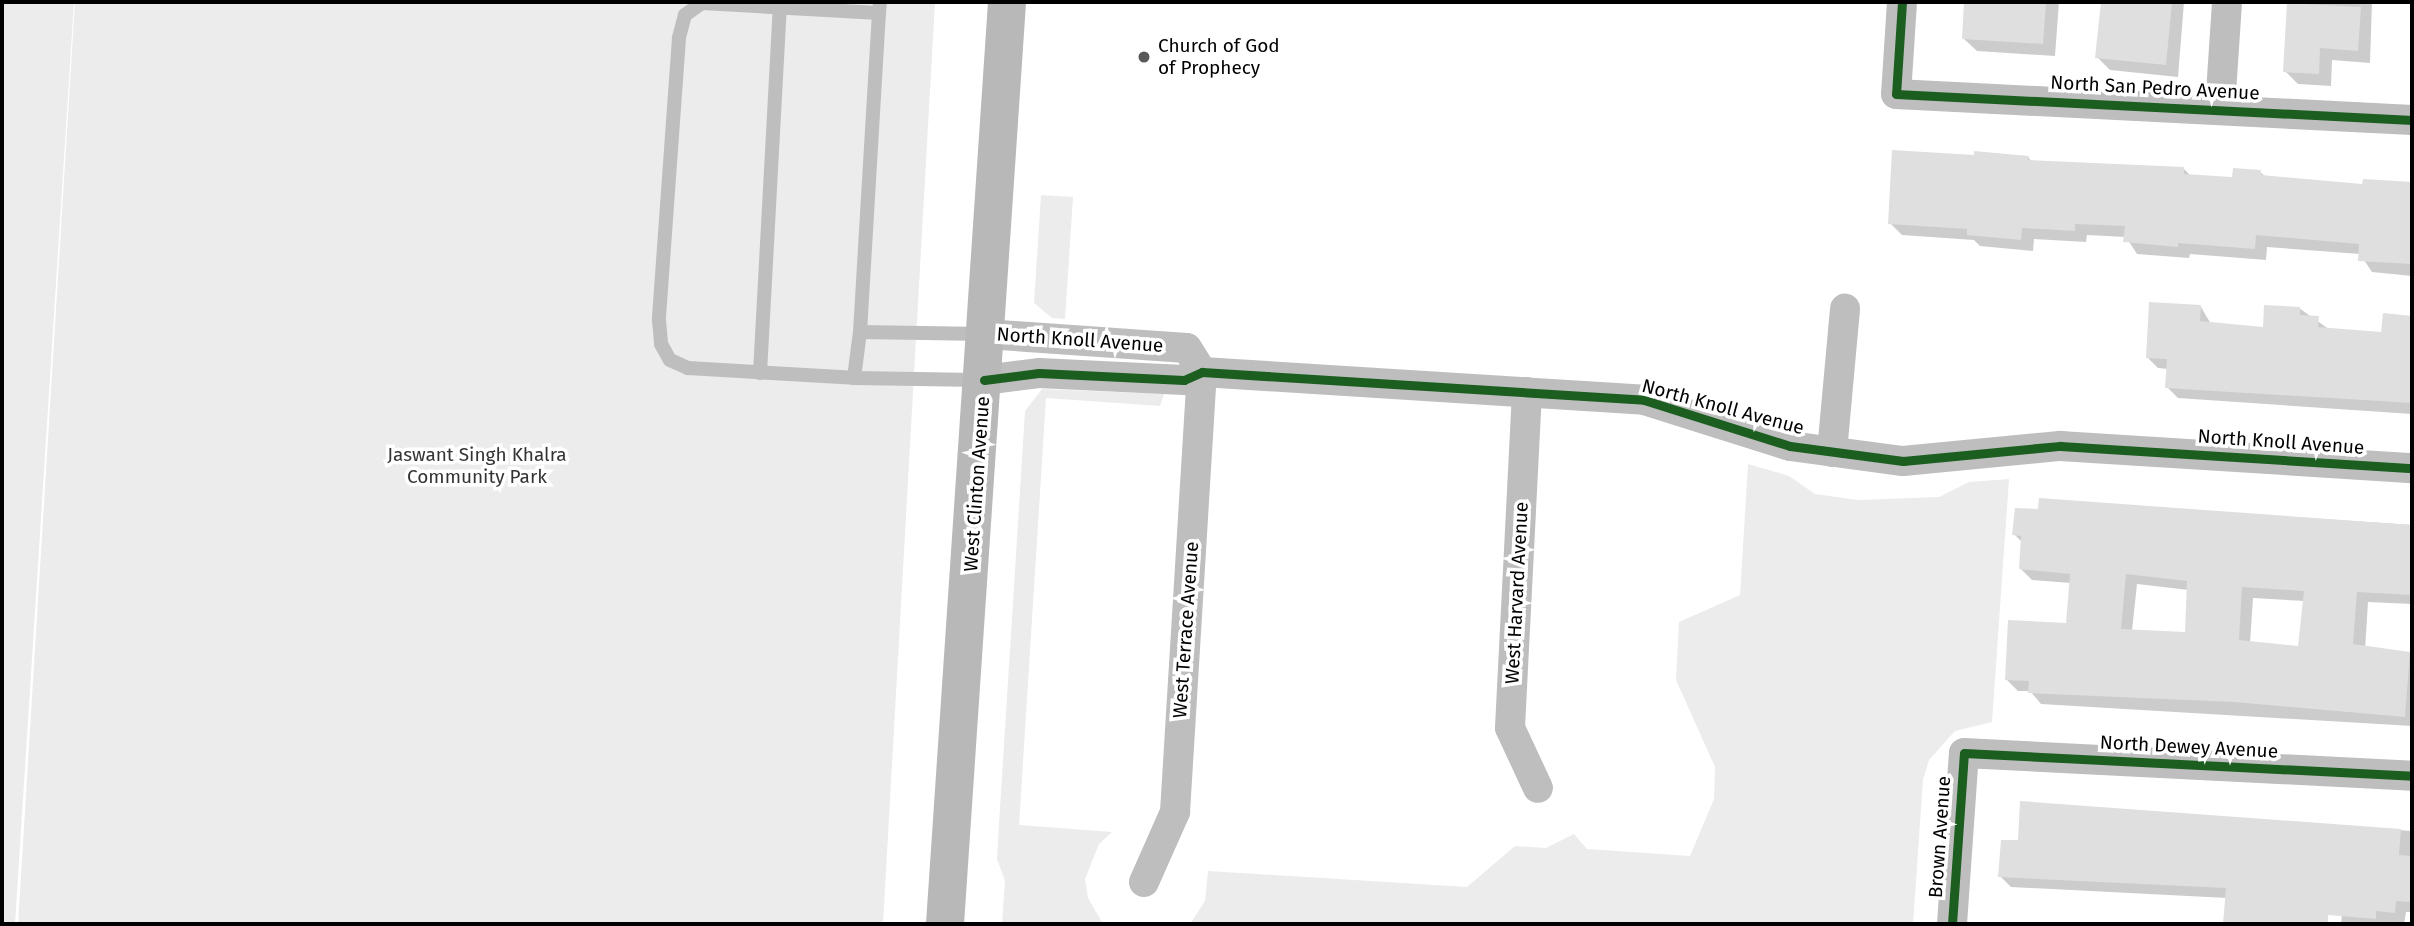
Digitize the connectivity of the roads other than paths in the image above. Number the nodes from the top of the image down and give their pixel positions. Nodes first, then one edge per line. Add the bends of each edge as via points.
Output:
1 (1007, 2) edge
2 (1902, 2) edge
3 (2227, 2) edge
4 (780, 8) junction
5 (879, 8) edge
6 (2220, 108) junction
7 (2412, 120) edge
8 (1845, 310) dead end
9 (860, 332) junction
10 (986, 334) junction
11 (1202, 372) junction
12 (760, 373) junction
13 (854, 378) junction
14 (984, 380) junction
15 (1527, 392) junction
16 (1832, 452) junction
17 (2412, 468) edge
18 (1964, 753) joint
19 (2412, 776) edge
20 (1538, 788) dead end
21 (1144, 882) dead end
22 (945, 924) edge
23 (1952, 924) edge

1 - 10 main road, West Clinton Avenue
2 - 6 street, North San Pedro Avenue via 1896,94
3 - 6 street
4 - 5 lane
4 - 12 lane
4 - 12 lane via 702,3 685,15 679,38 659,320 661,344 670,360 688,368
5 - 9 lane
6 - 7 street, North San Pedro Avenue
8 - 16 street
9 - 10 lane
9 - 13 lane
10 - 11 street, North Knoll Avenue via 1186,348
10 - 14 main road, West Clinton Avenue
11 - 14 street, North Knoll Avenue via 1184,380 1040,373
11 - 15 street, North Knoll Avenue
11 - 21 street, West Terrace Avenue via 1175,812
12 - 13 lane
13 - 14 lane
14 - 22 main road, West Clinton Avenue
15 - 16 street, North Knoll Avenue via 1644,400 1790,446
15 - 20 street, West Harvard Avenue via 1510,727
16 - 17 street, North Knoll Avenue via 1903,461 2060,446
18 - 19 street, North Dewey Avenue
18 - 23 street, Brown Avenue

